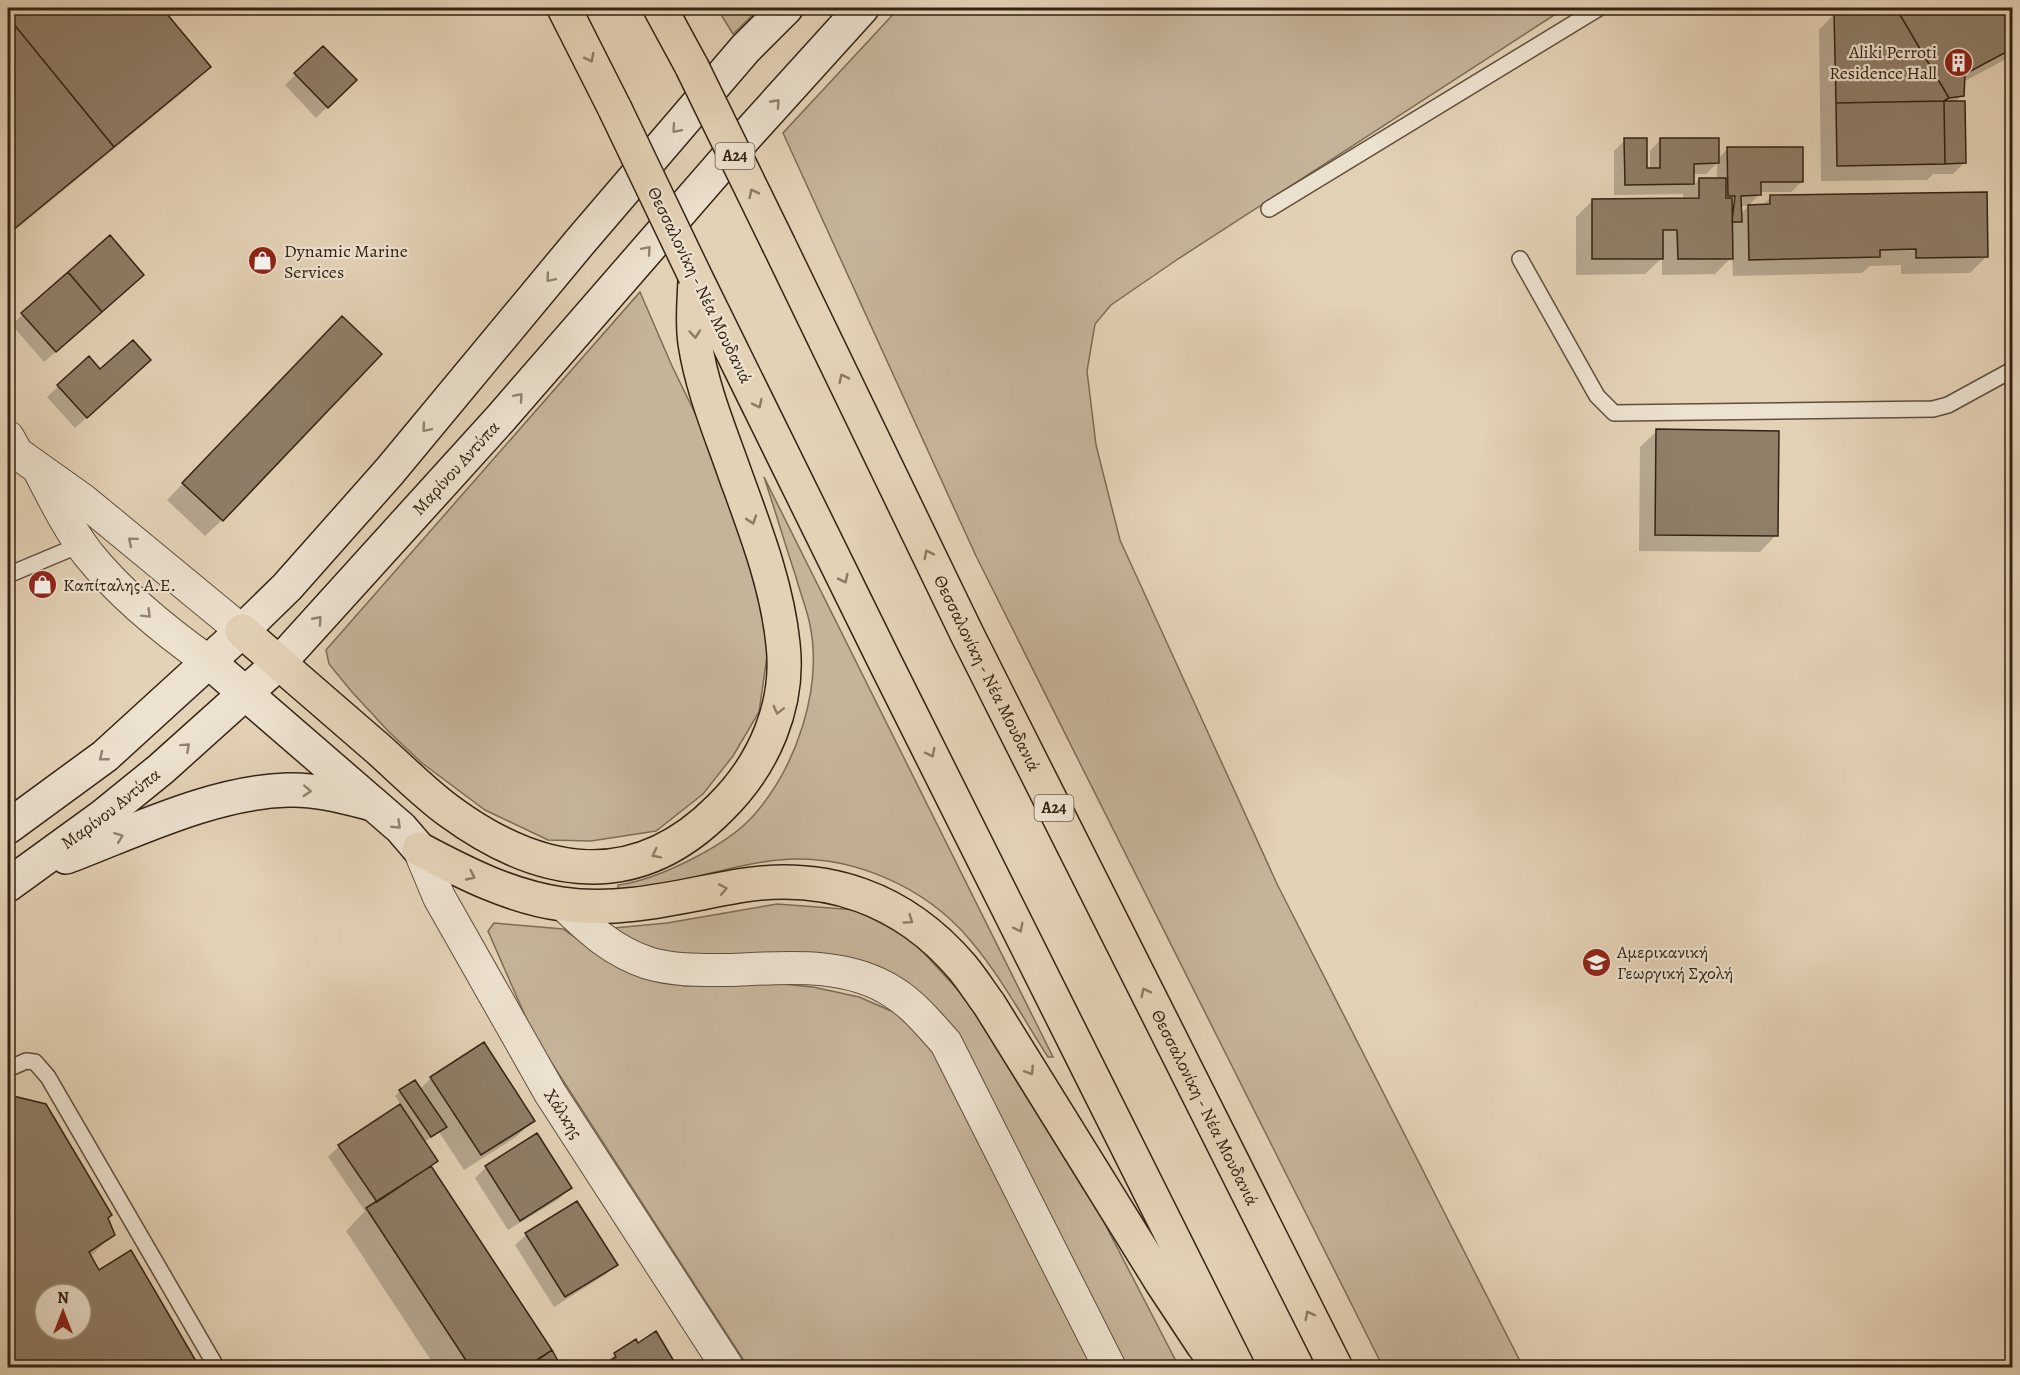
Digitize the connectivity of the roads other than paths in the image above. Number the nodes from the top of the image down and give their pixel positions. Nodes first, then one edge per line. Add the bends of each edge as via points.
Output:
1 (564, 8) edge
2 (660, 8) edge
3 (687, 8) edge
4 (786, 8) edge
5 (862, 8) edge
6 (1599, 8) edge
7 (692, 67) junction
8 (1269, 209) dead end
9 (1520, 259) dead end
10 (695, 276) junction
11 (2013, 370) edge
12 (17, 454) edge
13 (82, 544) junction
14 (8, 575) edge
15 (242, 631) junction
16 (209, 662) junction
17 (279, 663) junction
18 (246, 694) junction
19 (373, 804) junction
20 (8, 827) edge
21 (419, 849) junction
22 (16, 879) edge
23 (563, 904) junction
24 (8, 1068) edge
25 (217, 1368) edge
26 (728, 1368) edge
27 (1110, 1368) edge
28 (1221, 1368) edge
29 (1238, 1368) edge
30 (1336, 1368) edge

1 -> 10 highway, Θεσσαλονίκη - Νέα Μουδανιά, bridge
2 - 7 highway, Θεσσαλονίκη - Νέα Μουδανιά / Α24
3 - 7 highway via 694,45
4 -> 15 main road via 745,49 389,472 287,587
17 -> 5 main road, Μαρίνου Αντύπα
6 - 8 lane
30 -> 7 highway, Θεσσαλονίκη - Νέα Μουδανιά / Α24, bridge via 967,634
9 - 11 lane via 1597,396 1614,413 1933,409
10 -> 17 highway via 695,343 709,406 764,555 784,648 779,707 770,735 755,766 705,824 644,860 616,866 550,862 510,849 448,810
10 -> 29 highway, Θεσσαλονίκη - Νέα Μουδανιά
12 - 13 street
15 -> 12 street via 83,500
13 - 14 lane
13 -> 16 street via 104,572 155,622
15 - 16 main road
15 - 17 highway
16 - 18 main road
16 -> 20 main road via 105,756
17 - 18 main road, Μαρίνου Αντύπα
18 - 19 main road
22 -> 18 main road, Μαρίνου Αντύπα via 128,796
19 -> 21 main road
22 -> 19 main road via 184,812 255,793 319,792
21 -> 23 highway via 474,878
21 - 26 street, Χάλκης via 439,897 550,1093
23 - 27 street via 604,942 647,962 696,970 824,969 862,976 894,992 920,1014 945,1042
23 -> 28 highway via 650,902 747,885 795,882 855,891 911,920 962,967 989,1004 1149,1264
24 - 25 lane via 35,1062 48,1077

